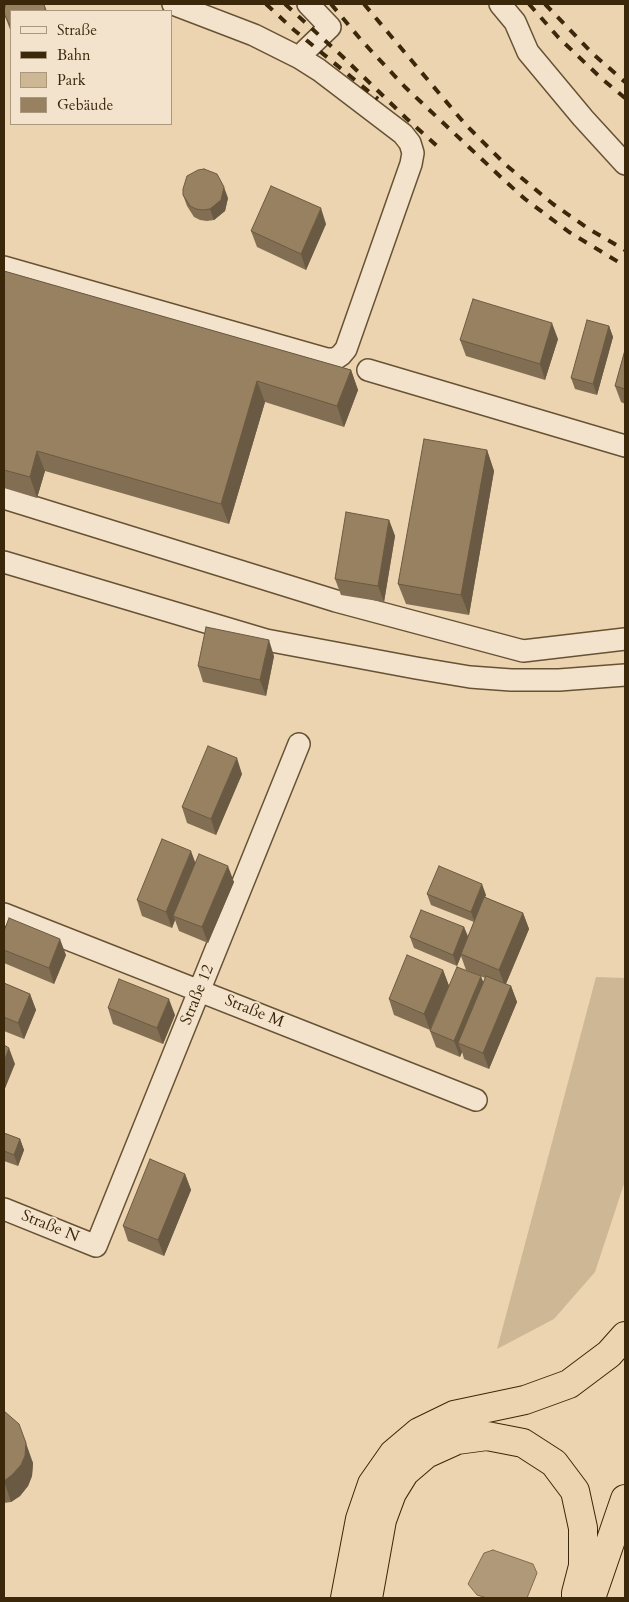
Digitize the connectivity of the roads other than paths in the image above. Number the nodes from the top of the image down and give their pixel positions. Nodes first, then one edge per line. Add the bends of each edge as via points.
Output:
1 (173, 4) edge
2 (308, 4) edge
3 (500, 4) edge
4 (300, 58) junction
5 (625, 164) edge
6 (4, 267) edge
7 (368, 370) dead end
8 (625, 446) edge
9 (4, 498) edge
10 (4, 562) edge
11 (625, 639) edge
12 (625, 675) edge
13 (299, 744) dead end
14 (4, 914) edge
15 (200, 991) junction
16 (476, 1100) dead end
17 (4, 1209) edge
18 (96, 1246) joint
19 (625, 1336) edge
20 (625, 1499) edge
21 (345, 1598) edge
22 (368, 1598) edge
23 (576, 1598) edge
24 (591, 1598) edge

1 - 4 lane via 254,35
2 - 4 lane via 330,27
3 - 5 lane via 515,22 528,52
4 - 6 lane via 403,134 413,153 346,349 341,355 327,359
7 - 8 lane
9 - 11 lane via 336,601 523,651
10 - 12 lane via 266,640 416,668 510,680
13 - 15 lane, Straße 12
14 - 15 lane, Straße M
15 - 16 lane, Straße M
15 - 18 lane, Straße 12
17 - 18 lane, Straße N
19 - 21 highway via 609,1354 569,1384 525,1400 454,1415 419,1432 393,1454 372,1484 360,1518
20 - 24 highway
22 - 23 highway via 382,1520 392,1493 405,1472 426,1454 457,1440 487,1436 523,1443 554,1463 575,1491 583,1528 583,1566

